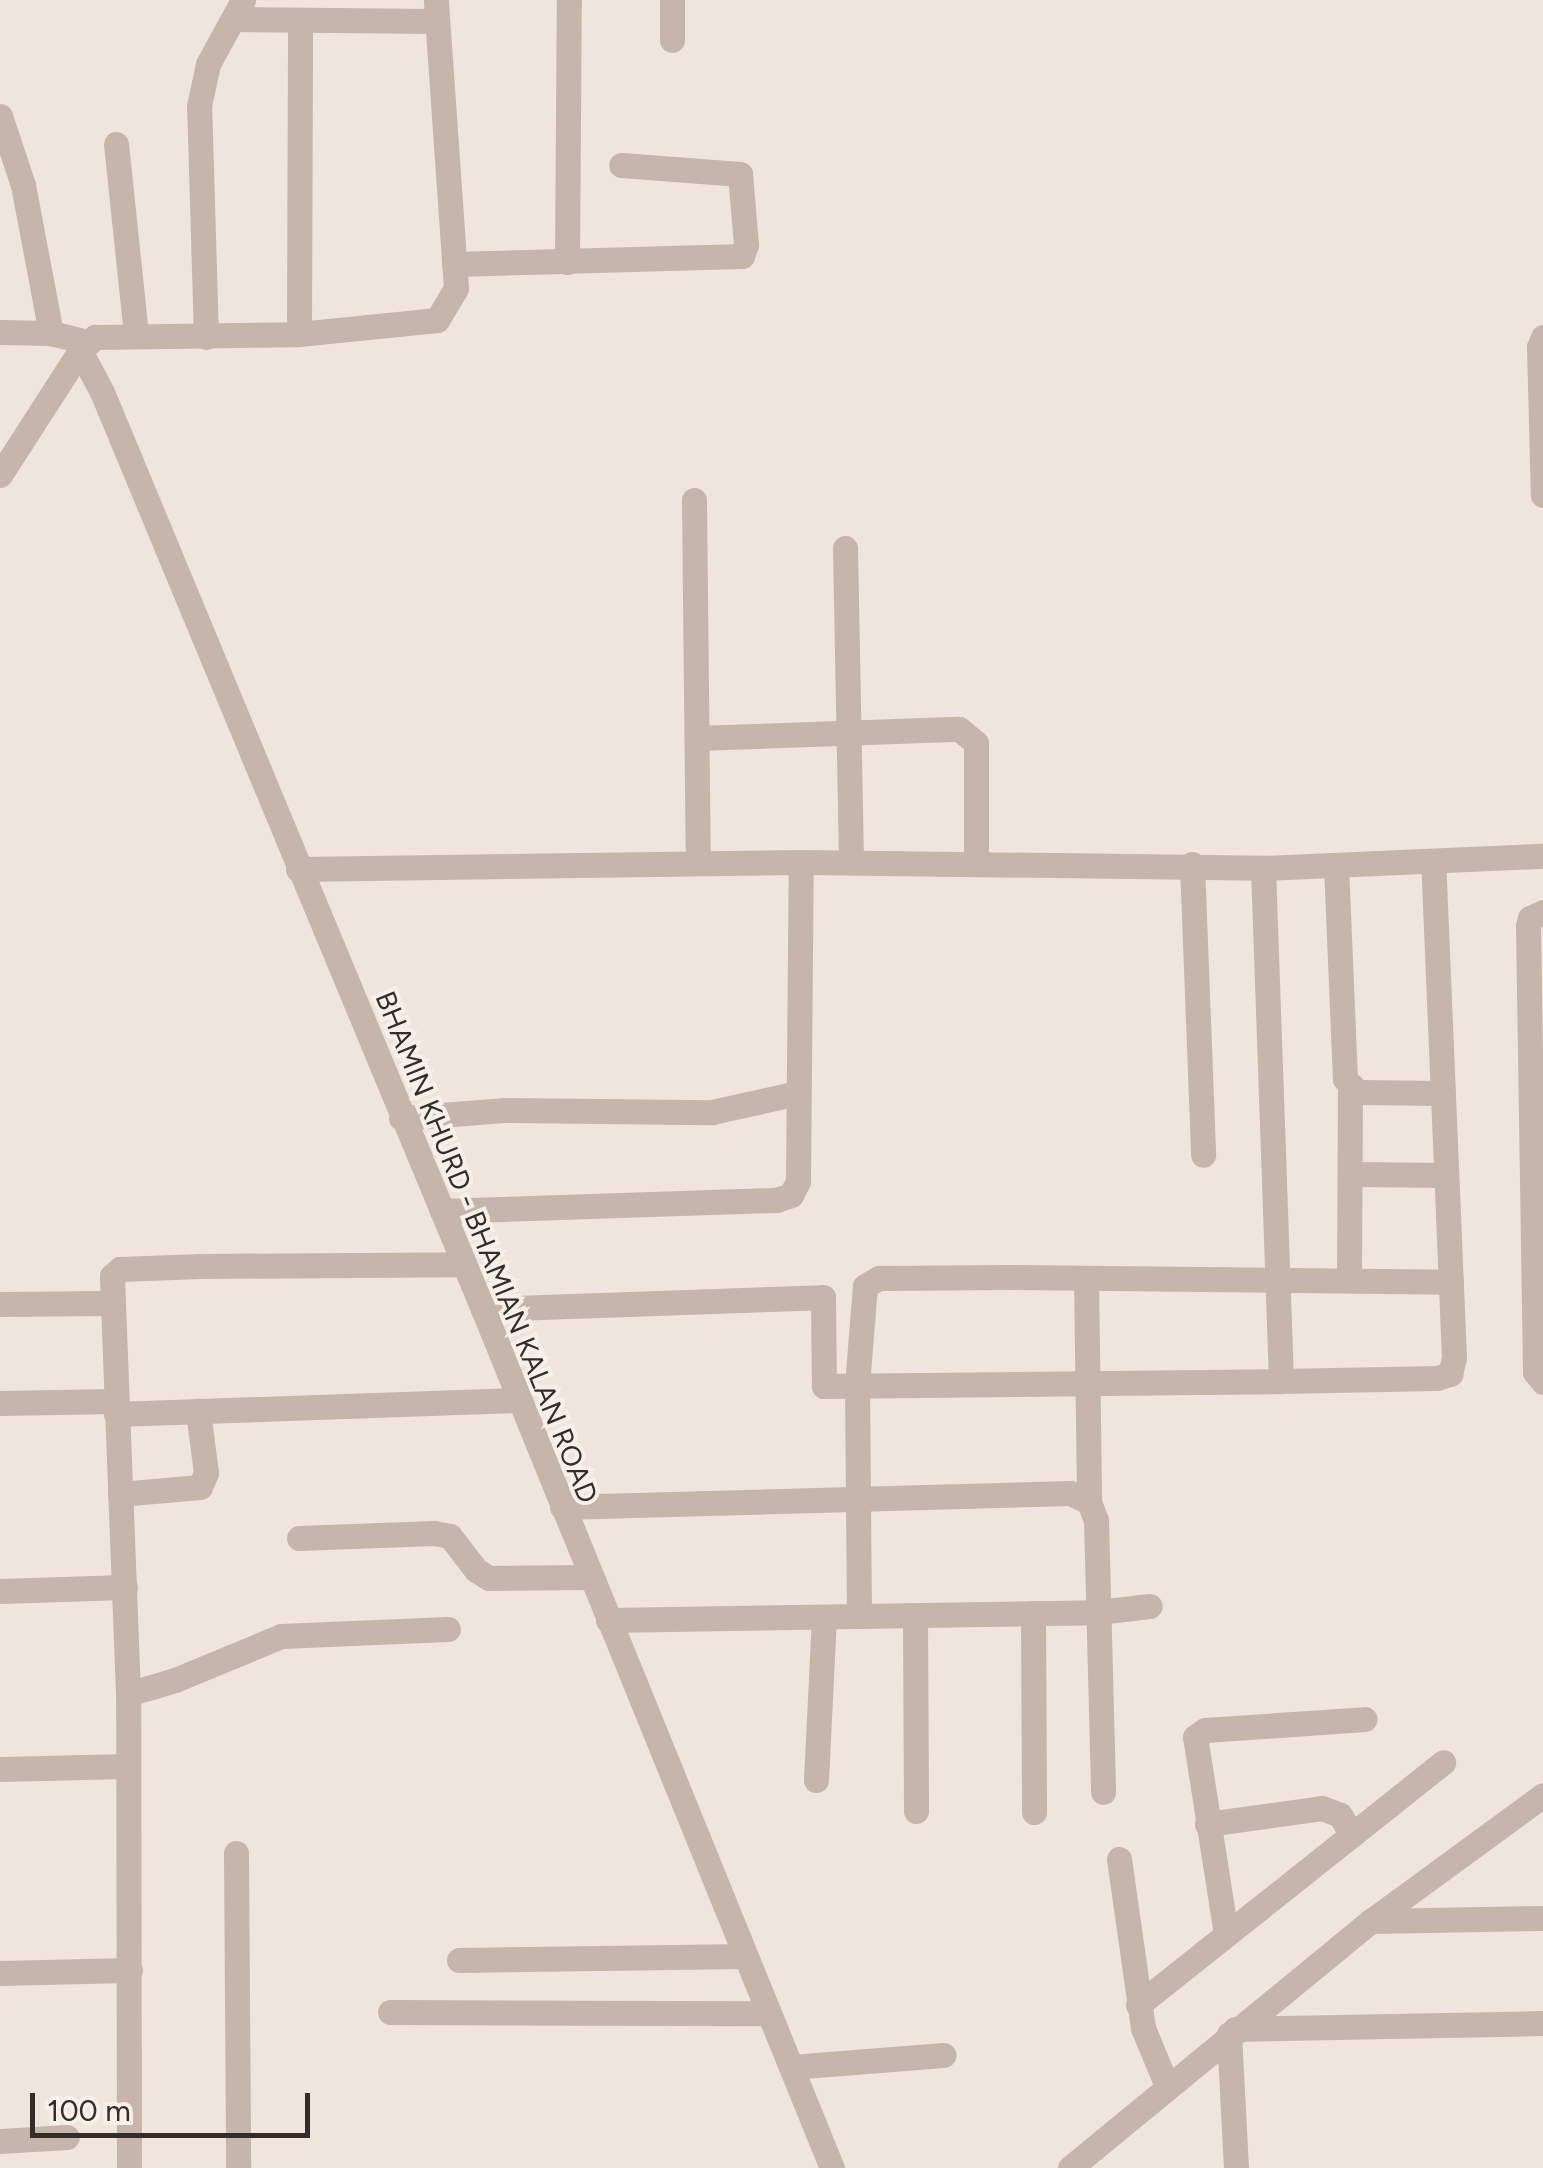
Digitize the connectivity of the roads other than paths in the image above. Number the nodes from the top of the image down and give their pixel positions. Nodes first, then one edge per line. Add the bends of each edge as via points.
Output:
1 (569, 0) edge
2 (672, 0) edge
3 (239, 10) edge
4 (436, 11) edge
5 (300, 20) junction
6 (672, 40) dead end
7 (0, 116) edge
8 (116, 144) dead end
9 (621, 165) dead end
10 (567, 262) junction
11 (454, 264) junction
12 (0, 332) edge
13 (50, 333) junction
14 (136, 334) junction
15 (299, 334) junction
16 (206, 337) junction
17 (1543, 337) edge
18 (84, 346) junction
19 (0, 474) edge
20 (1543, 477) edge
21 (1543, 495) edge
22 (694, 500) dead end
23 (844, 548) dead end
24 (848, 730) junction
25 (697, 738) junction
26 (1543, 856) edge
27 (801, 862) junction
28 (851, 862) junction
29 (1433, 862) junction
30 (976, 863) junction
31 (698, 864) junction
32 (1192, 864) junction
33 (1336, 865) junction
34 (1263, 868) junction
35 (298, 869) junction
36 (1543, 912) edge
37 (1536, 1017) edge
38 (1350, 1088) junction
39 (798, 1093) junction
40 (1443, 1094) junction
41 (401, 1118) junction
42 (1537, 1120) edge
43 (1203, 1156) dead end
44 (1350, 1174) junction
45 (1446, 1175) junction
46 (442, 1211) junction
47 (1538, 1212) edge
48 (463, 1264) junction
49 (1086, 1278) junction
50 (1278, 1279) junction
51 (1349, 1280) junction
52 (1451, 1282) junction
53 (1539, 1292) edge
54 (0, 1304) edge
55 (110, 1304) junction
56 (483, 1309) junction
57 (1280, 1381) junction
58 (1543, 1382) edge
59 (1089, 1383) junction
60 (857, 1385) junction
61 (518, 1400) junction
62 (0, 1403) edge
63 (116, 1408) junction
64 (198, 1412) junction
65 (120, 1494) junction
66 (858, 1498) junction
67 (1088, 1502) junction
68 (562, 1507) junction
69 (299, 1538) dead end
70 (590, 1577) junction
71 (125, 1587) junction
72 (0, 1590) edge
73 (1150, 1606) dead end
74 (1098, 1612) junction
75 (1033, 1613) junction
76 (858, 1616) junction
77 (915, 1616) junction
78 (824, 1617) junction
79 (608, 1620) junction
80 (448, 1629) dead end
81 (128, 1694) junction
82 (1365, 1719) dead end
83 (1443, 1762) dead end
84 (128, 1766) junction
85 (0, 1770) edge
86 (816, 1780) dead end
87 (1103, 1792) dead end
88 (1542, 1796) edge
89 (916, 1811) dead end
90 (1034, 1812) dead end
91 (1207, 1824) junction
92 (1352, 1835) junction
93 (236, 1853) dead end
94 (1119, 1859) dead end
95 (1543, 1918) edge
96 (1371, 1921) junction
97 (1226, 1934) junction
98 (746, 1956) junction
99 (459, 1960) dead end
100 (130, 1970) junction
101 (0, 1973) edge
102 (1138, 2005) junction
103 (390, 2012) dead end
104 (769, 2013) junction
105 (1543, 2023) edge
106 (1232, 2031) junction
107 (944, 2055) dead end
108 (791, 2068) junction
109 (1167, 2086) junction
110 (67, 2137) dead end
111 (0, 2141) edge
112 (129, 2168) edge
113 (238, 2168) edge
114 (832, 2168) edge
115 (1070, 2168) edge
116 (1236, 2168) edge

1 - 10 street
2 - 6 street
3 - 5 street
3 - 16 street via 208,64 198,106
4 - 5 street
4 - 11 street
5 - 15 street
7 - 13 street via 23,185
8 - 14 street
9 - 10 street via 740,174 742,256
10 - 11 street
11 - 15 street via 456,288 437,320
12 - 13 street
13 - 18 street
14 - 16 street
14 - 18 street
15 - 16 street
17 - 20 street
18 - 19 street
18 - 35 street, BHAMIN KHURD - BHAMIAN KALAN ROAD
20 - 21 street
22 - 25 street
23 - 24 street
24 - 25 street
24 - 28 street
24 - 30 street via 970,733 976,743
25 - 31 street
26 - 29 street
27 - 28 street
27 - 31 street
27 - 39 street
28 - 30 street
29 - 33 street
29 - 40 street
30 - 32 street
31 - 35 street
32 - 34 street
32 - 43 street
33 - 34 street
33 - 38 street
34 - 50 street
35 - 41 street, BHAMIN KHURD - BHAMIAN KALAN ROAD
36 - 37 street via 1528,926
37 - 42 street
38 - 40 street
38 - 44 street
39 - 41 street via 712,1112 504,1110
39 - 46 street via 798,1181 791,1196
40 - 45 street
41 - 46 street, BHAMIN KHURD - BHAMIAN KALAN ROAD
42 - 47 street
44 - 45 street
44 - 51 street
45 - 52 street
46 - 48 street, BHAMIN KHURD - BHAMIAN KALAN ROAD
47 - 53 street
48 - 55 street via 120,1269 112,1276
48 - 56 street, BHAMIN KHURD - BHAMIAN KALAN ROAD
49 - 50 street
49 - 59 street
49 - 60 street via 879,1278 865,1286 861,1300
50 - 51 street
50 - 57 street
51 - 52 street
52 - 57 street via 1450,1374
53 - 58 street via 1536,1372
54 - 55 street
55 - 63 street
56 - 60 street via 823,1297 824,1386
56 - 61 street, BHAMIN KHURD - BHAMIAN KALAN ROAD
57 - 59 street
59 - 60 street
59 - 67 street
60 - 66 street
61 - 64 street
61 - 68 street, BHAMIN KHURD - BHAMIAN KALAN ROAD
62 - 63 street
63 - 64 street
63 - 65 street
64 - 65 street via 206,1473 200,1487
65 - 71 street
66 - 67 street via 1070,1493
66 - 68 street
66 - 76 street
67 - 74 street via 1096,1520
68 - 70 street, BHAMIN KHURD - BHAMIAN KALAN ROAD
69 - 70 street via 434,1533 450,1536 489,1578
70 - 79 street, BHAMIN KHURD - BHAMIAN KALAN ROAD
71 - 72 street
71 - 81 street
73 - 74 street
74 - 75 street
74 - 87 street
75 - 77 street
75 - 90 street
76 - 77 street
76 - 78 street
77 - 89 street
78 - 79 street
78 - 86 street
79 - 98 street, BHAMIN KHURD - BHAMIAN KALAN ROAD
80 - 81 street via 281,1636
81 - 84 street
82 - 91 street via 1205,1730 1194,1748
83 - 92 street
84 - 85 street
84 - 100 street
88 - 96 street
91 - 92 street via 1322,1808 1340,1815
91 - 97 street
92 - 97 street
93 - 113 street
94 - 102 street
95 - 96 street
96 - 106 street
97 - 102 street
98 - 99 street
98 - 104 street, BHAMIN KHURD - BHAMIAN KALAN ROAD
100 - 101 street
100 - 112 street
102 - 109 street
103 - 104 street
104 - 108 street, BHAMIN KHURD - BHAMIAN KALAN ROAD
105 - 106 street
106 - 109 street
106 - 116 street
107 - 108 street
108 - 114 street, BHAMIN KHURD - BHAMIAN KALAN ROAD
109 - 115 street
110 - 111 street

